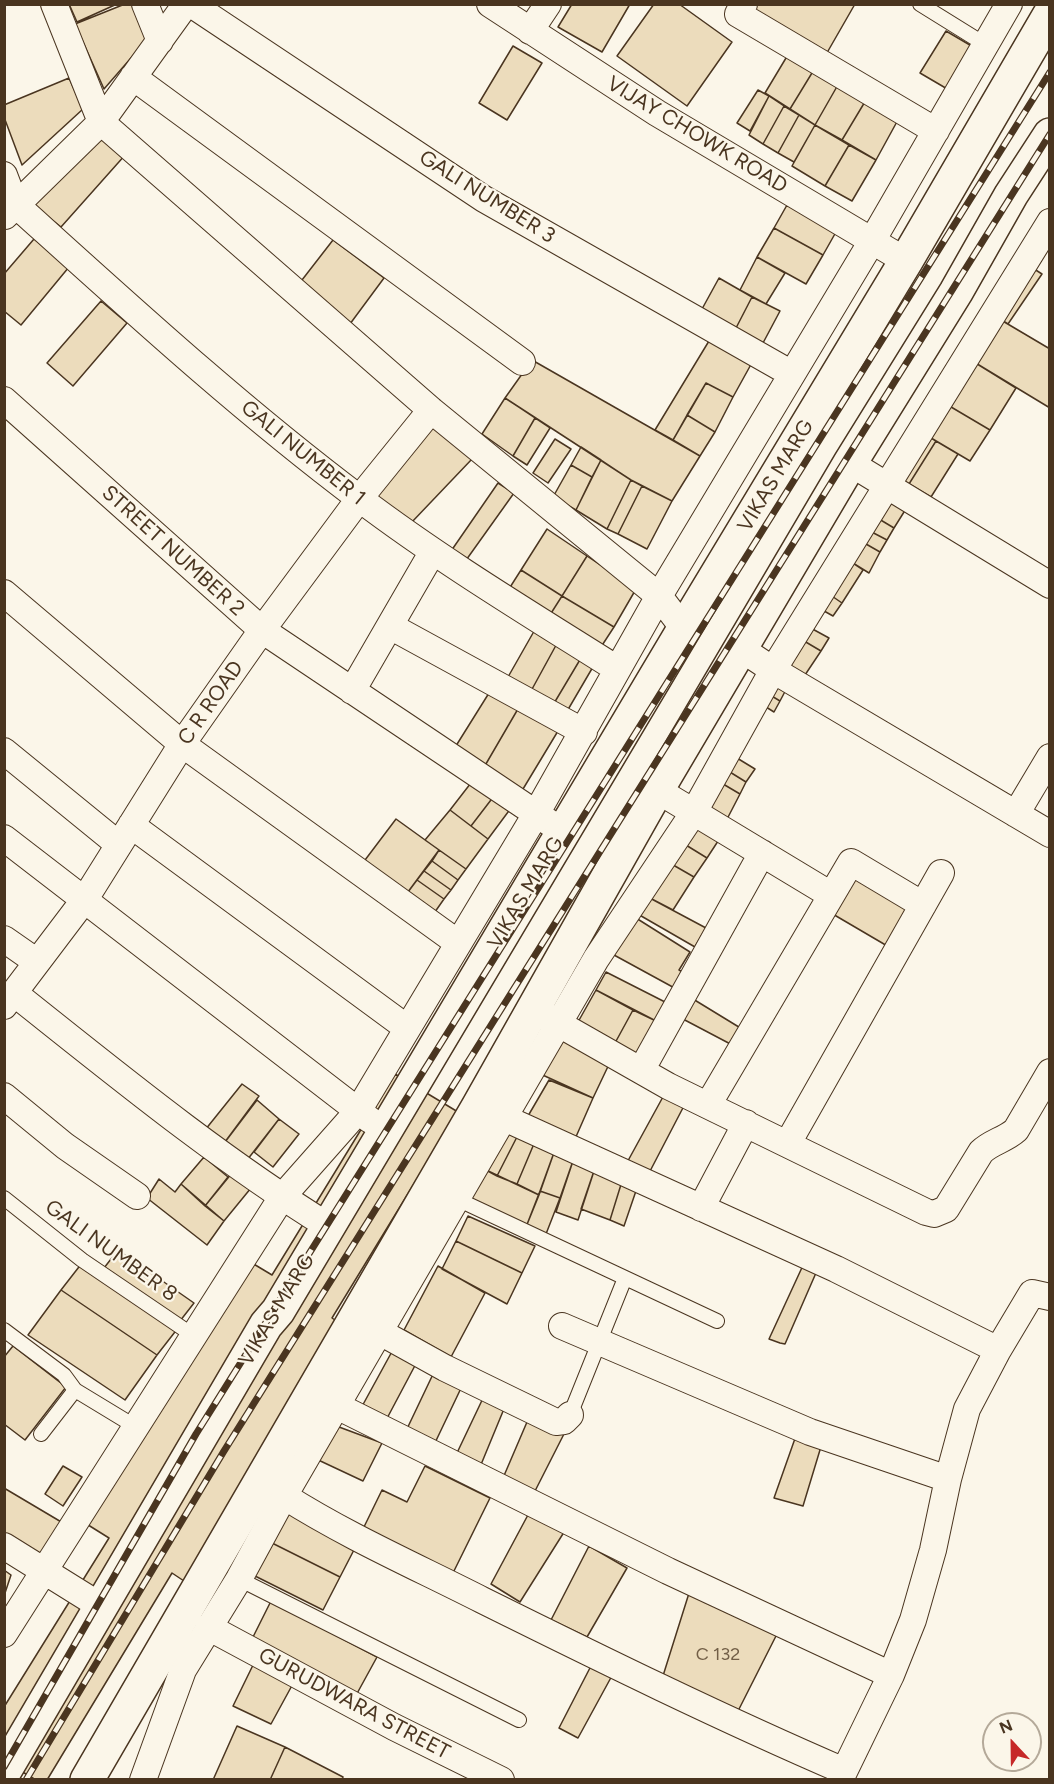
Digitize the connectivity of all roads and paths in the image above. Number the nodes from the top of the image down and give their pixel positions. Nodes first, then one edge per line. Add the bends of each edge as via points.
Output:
1 (54, 4) edge
2 (145, 4) edge
3 (188, 4) edge
4 (490, 4) edge
5 (548, 4) edge
6 (920, 4) edge
7 (1009, 4) edge
8 (735, 8) edge
9 (1050, 14) edge
10 (530, 31) junction
11 (160, 41) junction
12 (986, 45) junction
13 (133, 77) junction
14 (101, 122) junction
15 (936, 131) junction
16 (1050, 135) edge
17 (4, 175) edge
18 (10, 210) edge
19 (1050, 222) edge
20 (872, 241) junction
21 (1041, 255) edge
22 (906, 261) junction
23 (522, 362) dead end
24 (792, 374) junction
25 (4, 400) edge
26 (431, 410) junction
27 (850, 463) junction
28 (886, 485) junction
29 (359, 499) junction
30 (434, 551) junction
31 (1050, 585) edge
32 (4, 593) edge
33 (659, 596) junction
34 (390, 626) junction
35 (684, 629) junction
36 (262, 630) junction
37 (740, 648) junction
38 (617, 669) junction
39 (773, 670) junction
40 (352, 690) junction
41 (584, 732) junction
42 (182, 744) junction
43 (4, 751) edge
44 (1050, 757) edge
45 (657, 790) junction
46 (694, 812) junction
47 (536, 814) junction
48 (1016, 814) junction
49 (563, 831) junction
50 (1050, 834) edge
51 (125, 835) junction
52 (4, 838) edge
53 (762, 853) junction
54 (941, 873) dead end
55 (831, 895) junction
56 (85, 899) junction
57 (923, 905) junction
58 (4, 939) edge
59 (458, 943) junction
60 (37, 962) junction
61 (9, 999) edge
62 (546, 1016) junction
63 (407, 1028) junction
64 (642, 1070) junction
65 (1050, 1072) edge
66 (4, 1096) edge
67 (708, 1105) junction
68 (358, 1111) junction
69 (491, 1112) junction
70 (746, 1123) junction
71 (384, 1131) junction
72 (788, 1143) junction
73 (137, 1196) dead end
74 (282, 1197) junction
75 (4, 1198) edge
76 (456, 1199) junction
77 (701, 1208) junction
78 (328, 1226) junction
79 (625, 1278) junction
80 (1050, 1297) edge
81 (717, 1321) dead end
82 (562, 1326) dead end
83 (4, 1330) edge
84 (380, 1332) junction
85 (194, 1336) junction
86 (600, 1341) junction
87 (998, 1350) junction
88 (75, 1390) junction
89 (337, 1406) junction
90 (570, 1415) joint
91 (136, 1427) junction
92 (41, 1434) dead end
93 (948, 1479) junction
94 (284, 1496) junction
95 (4, 1546) edge
96 (45, 1571) junction
97 (239, 1579) junction
98 (102, 1607) junction
99 (6, 1626) edge
100 (208, 1627) junction
101 (891, 1675) junction
102 (519, 1720) dead end
103 (8, 1759) edge
104 (93, 1774) edge
105 (843, 1776) edge
106 (143, 1779) edge
107 (501, 1779) edge

1 - 14 street
2 - 11 street
3 - 11 street
3 - 24 street, GALI NUMBER 3 via 484,199
4 - 10 street, VIJAY CHOWK ROAD
5 - 10 street
6 - 12 lane
7 - 12 street
8 - 15 street
9 - 22 main road, VIKAS MARG
10 - 20 street, VIJAY CHOWK ROAD via 657,113
11 - 13 street
12 - 15 street
13 - 14 street
13 - 23 street
14 - 18 street
14 - 26 street
15 - 20 street
16 - 27 main road
17 - 18 street
18 - 29 street, GALI NUMBER 1
19 - 21 street
20 - 22 street, VIJAY CHOWK ROAD
20 - 24 street
21 - 28 street
22 - 35 main road, VIKAS MARG
24 - 33 street
25 - 36 street, STREET NUMBER 2
26 - 29 street, C R ROAD
26 - 33 street
27 - 28 street
27 - 37 main road
28 - 31 street
28 - 39 street
29 - 30 street, GALI NUMBER 1
29 - 36 street, C R ROAD
30 - 34 street
30 - 38 street, GALI NUMBER 1
32 - 42 street
33 - 35 street
33 - 38 street
34 - 40 street
34 - 41 street
35 - 49 main road, VIKAS MARG
36 - 40 street, STREET NUMBER 2
36 - 42 street, C R ROAD
37 - 39 street
37 - 45 main road
38 - 41 street
39 - 46 street
39 - 48 street
40 - 47 street, STREET NUMBER 2
41 - 47 street
42 - 51 street, C R ROAD
42 - 59 street
43 - 51 street
44 - 48 street
45 - 46 street
45 - 62 main road
46 - 53 street
46 - 62 street via 596,959
47 - 49 street, STREET NUMBER 2
47 - 59 street
48 - 50 street
49 - 71 main road, VIKAS MARG
51 - 56 street, C R ROAD
51 - 63 street
52 - 56 street
53 - 55 street
53 - 64 street
54 - 57 street
55 - 57 street via 851,862
55 - 67 street
56 - 60 street, C R ROAD
56 - 68 street
57 - 72 street
58 - 60 street
59 - 63 street
60 - 61 street, C R ROAD
61 - 74 street
62 - 64 street
62 - 69 main road
63 - 68 street
64 - 67 street
65 - 72 street via 1016,1130 981,1152 941,1213 926,1212
66 - 73 street via 65,1146
67 - 70 street
68 - 71 street
68 - 74 street
69 - 76 street
69 - 77 street
69 - 104 main road
70 - 72 street
70 - 77 street
71 - 78 main road, VIKAS MARG
74 - 78 street
74 - 85 street
75 - 85 lane, GALI NUMBER 8 via 82,1260
76 - 79 lane
76 - 84 street
77 - 87 street via 836,1269
78 - 98 main road, VIKAS MARG
79 - 81 lane
79 - 86 lane
80 - 87 street via 1032,1293
82 - 86 street
83 - 88 lane via 64,1375
84 - 89 street
84 - 90 street via 556,1422
85 - 91 street
86 - 90 lane
86 - 93 street via 810,1431
87 - 93 street via 967,1409
88 - 91 lane
88 - 92 lane
89 - 94 street
89 - 101 street via 679,1576
91 - 96 street
93 - 101 street via 914,1620
94 - 97 street
94 - 105 street via 318,1517 531,1624
95 - 96 street
96 - 98 street
96 - 99 street
97 - 100 street
97 - 102 lane
98 - 103 main road, VIKAS MARG
100 - 106 street via 183,1671
100 - 107 street, GURUDWARA STREET via 394,1727
101 - 105 street

